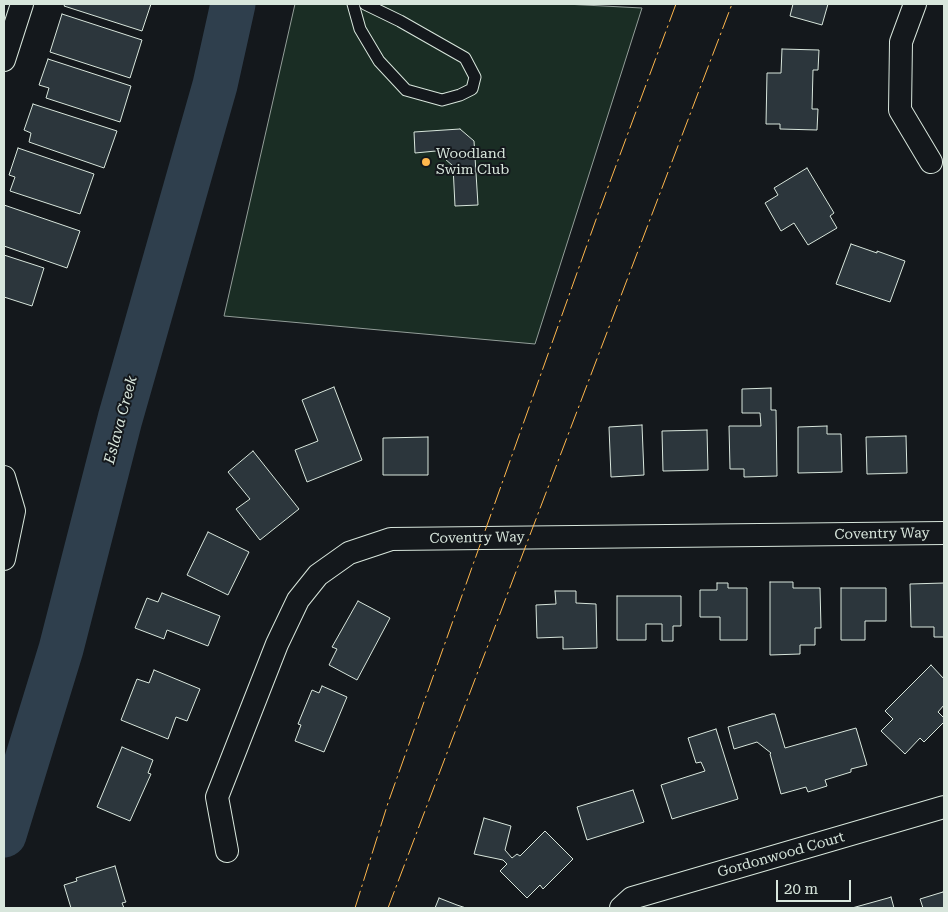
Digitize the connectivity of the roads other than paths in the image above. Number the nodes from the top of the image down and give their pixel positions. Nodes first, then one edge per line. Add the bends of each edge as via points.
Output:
1 (22, 4) edge
2 (353, 4) edge
3 (364, 4) edge
4 (915, 4) edge
5 (4, 60) edge
6 (931, 162) dead end
7 (4, 476) edge
8 (944, 533) edge
9 (4, 559) edge
10 (944, 807) edge
11 (227, 851) dead end
12 (621, 908) edge

1 - 5 street
2 - 3 lane via 360,29 379,61 406,90 442,100 472,89 475,76 465,58 400,20
4 - 6 street via 901,42 900,110
7 - 9 street via 14,511
8 - 11 street, Coventry Way via 391,539 349,553 318,575 298,600 277,644 217,797
10 - 12 street, Gordonwood Court via 632,898

